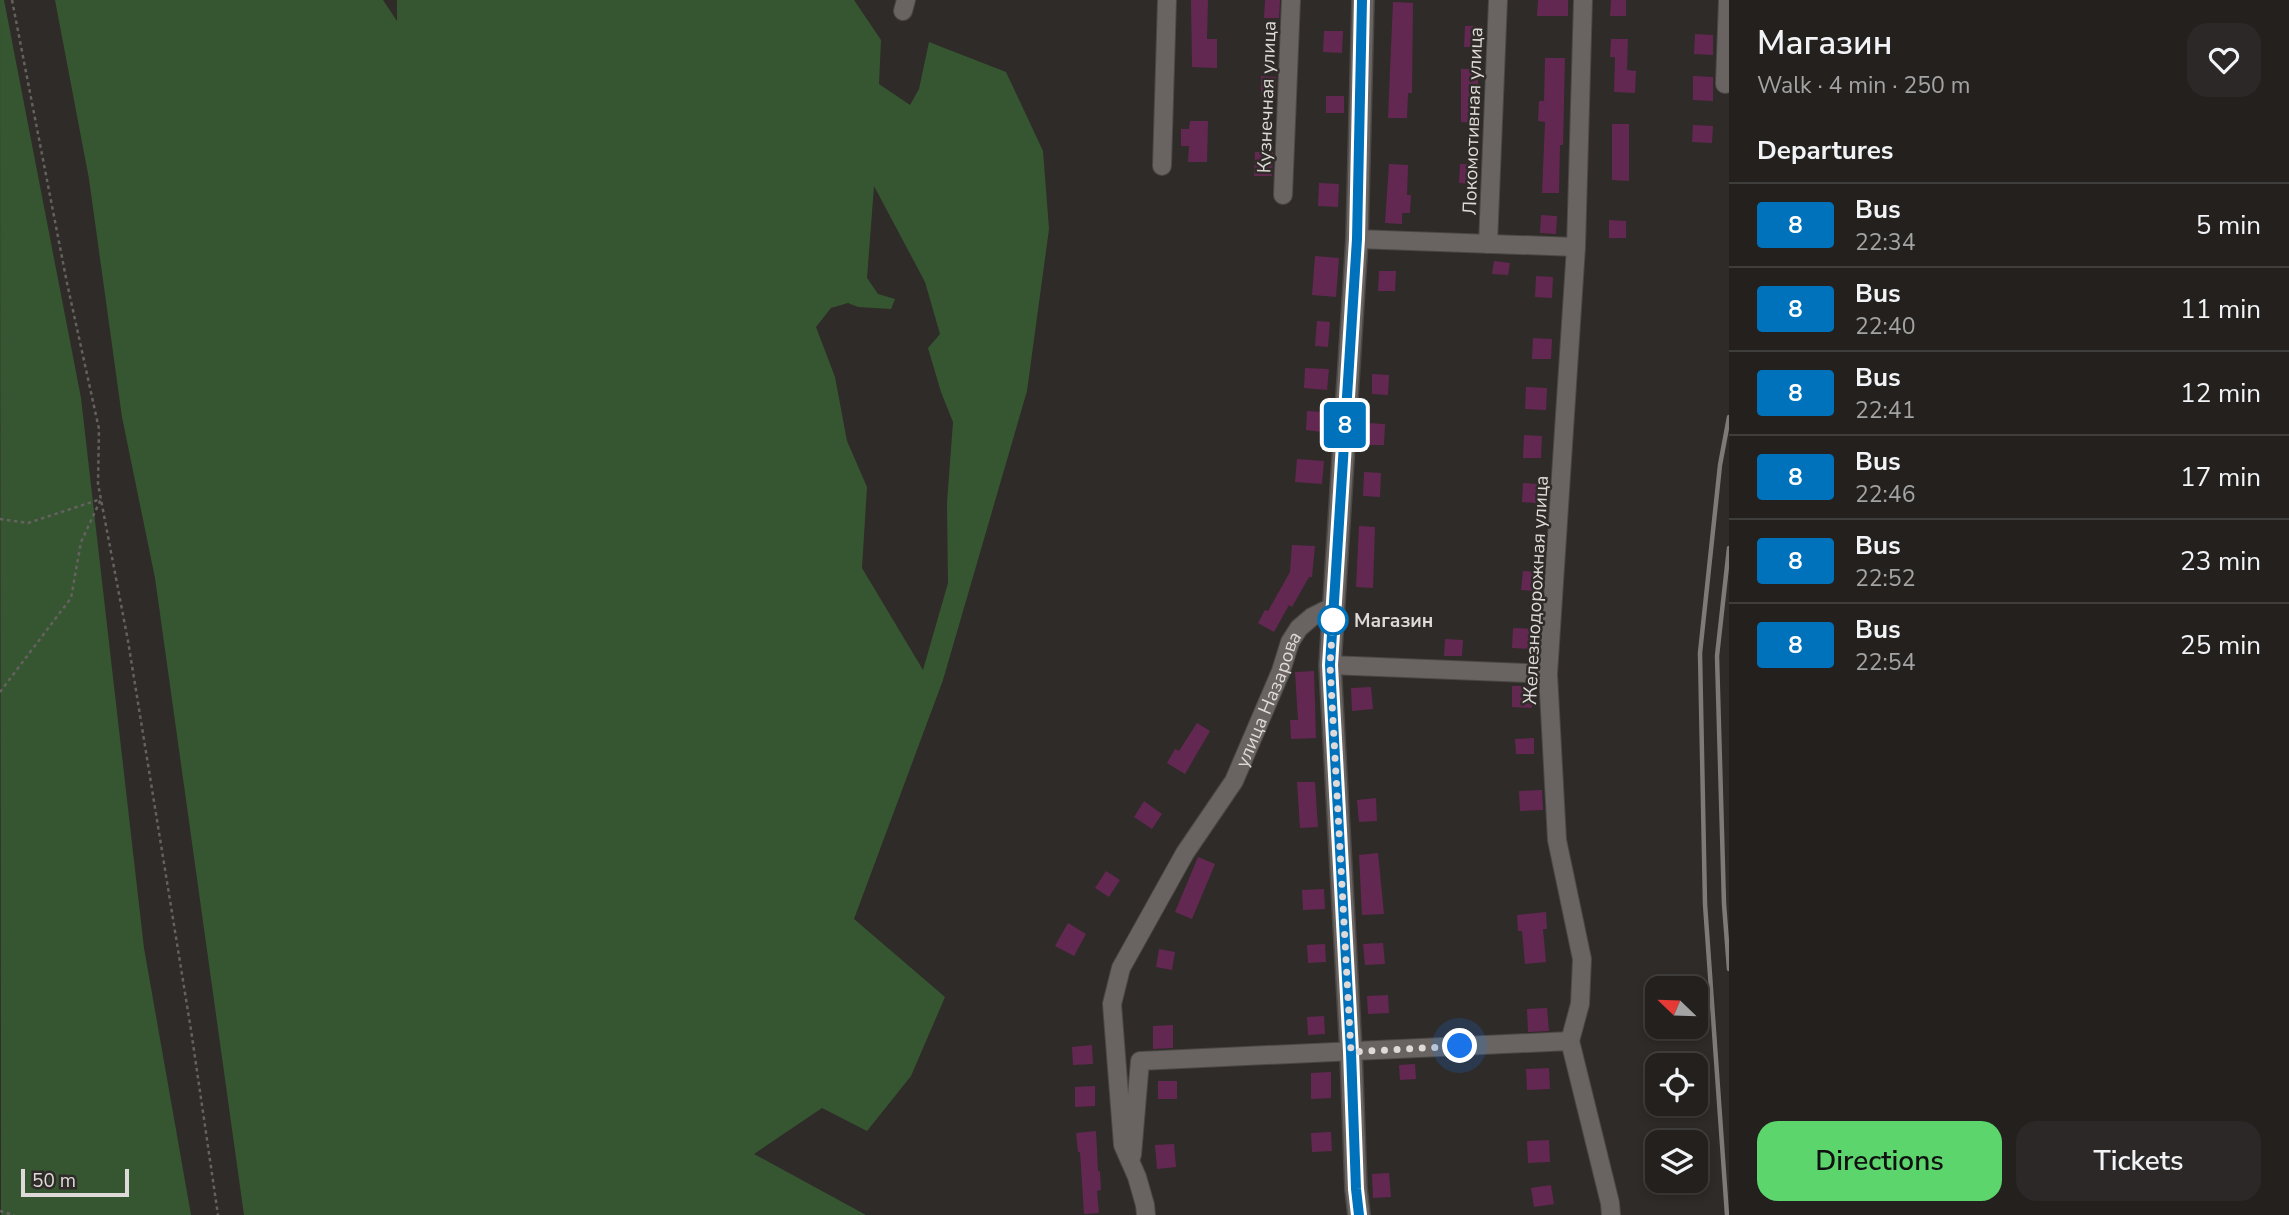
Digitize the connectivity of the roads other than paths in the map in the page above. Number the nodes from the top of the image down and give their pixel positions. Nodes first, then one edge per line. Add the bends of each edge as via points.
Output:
1 (1167, 0) edge
2 (1291, 0) edge
3 (1363, 0) edge
4 (1498, 0) edge
5 (1583, 0) edge
6 (1728, 0) edge
7 (1725, 85) dead end
8 (1162, 166) dead end
9 (1283, 195) dead end
10 (1357, 239) junction
11 (1488, 244) junction
12 (1577, 247) junction
13 (1334, 606) junction
14 (1330, 665) junction
15 (1548, 674) junction
16 (1570, 1041) junction
17 (1351, 1052) junction
18 (1131, 1164) junction
19 (1146, 1215) edge
20 (1359, 1215) edge
21 (1611, 1215) edge

1 - 8 street
2 - 9 street, Кузнечная улица
3 - 10 street
4 - 11 street, Локомотивная улица
5 - 12 street, Железнодорожная улица
6 - 7 street
10 - 11 street
10 - 13 street
11 - 12 street
12 - 15 street, Железнодорожная улица
13 - 14 street
13 - 18 street, улица Назарова via 1312,617 1290,642 1234,781 1185,853 1121,968 1112,1004 1123,1145
14 - 15 street
14 - 17 street
15 - 16 street, Железнодорожная улица via 1557,840 1582,958 1580,1004
16 - 17 street
16 - 21 street, Железнодорожная улица
17 - 18 street via 1140,1061
17 - 20 street
18 - 19 street, улица Назарова

